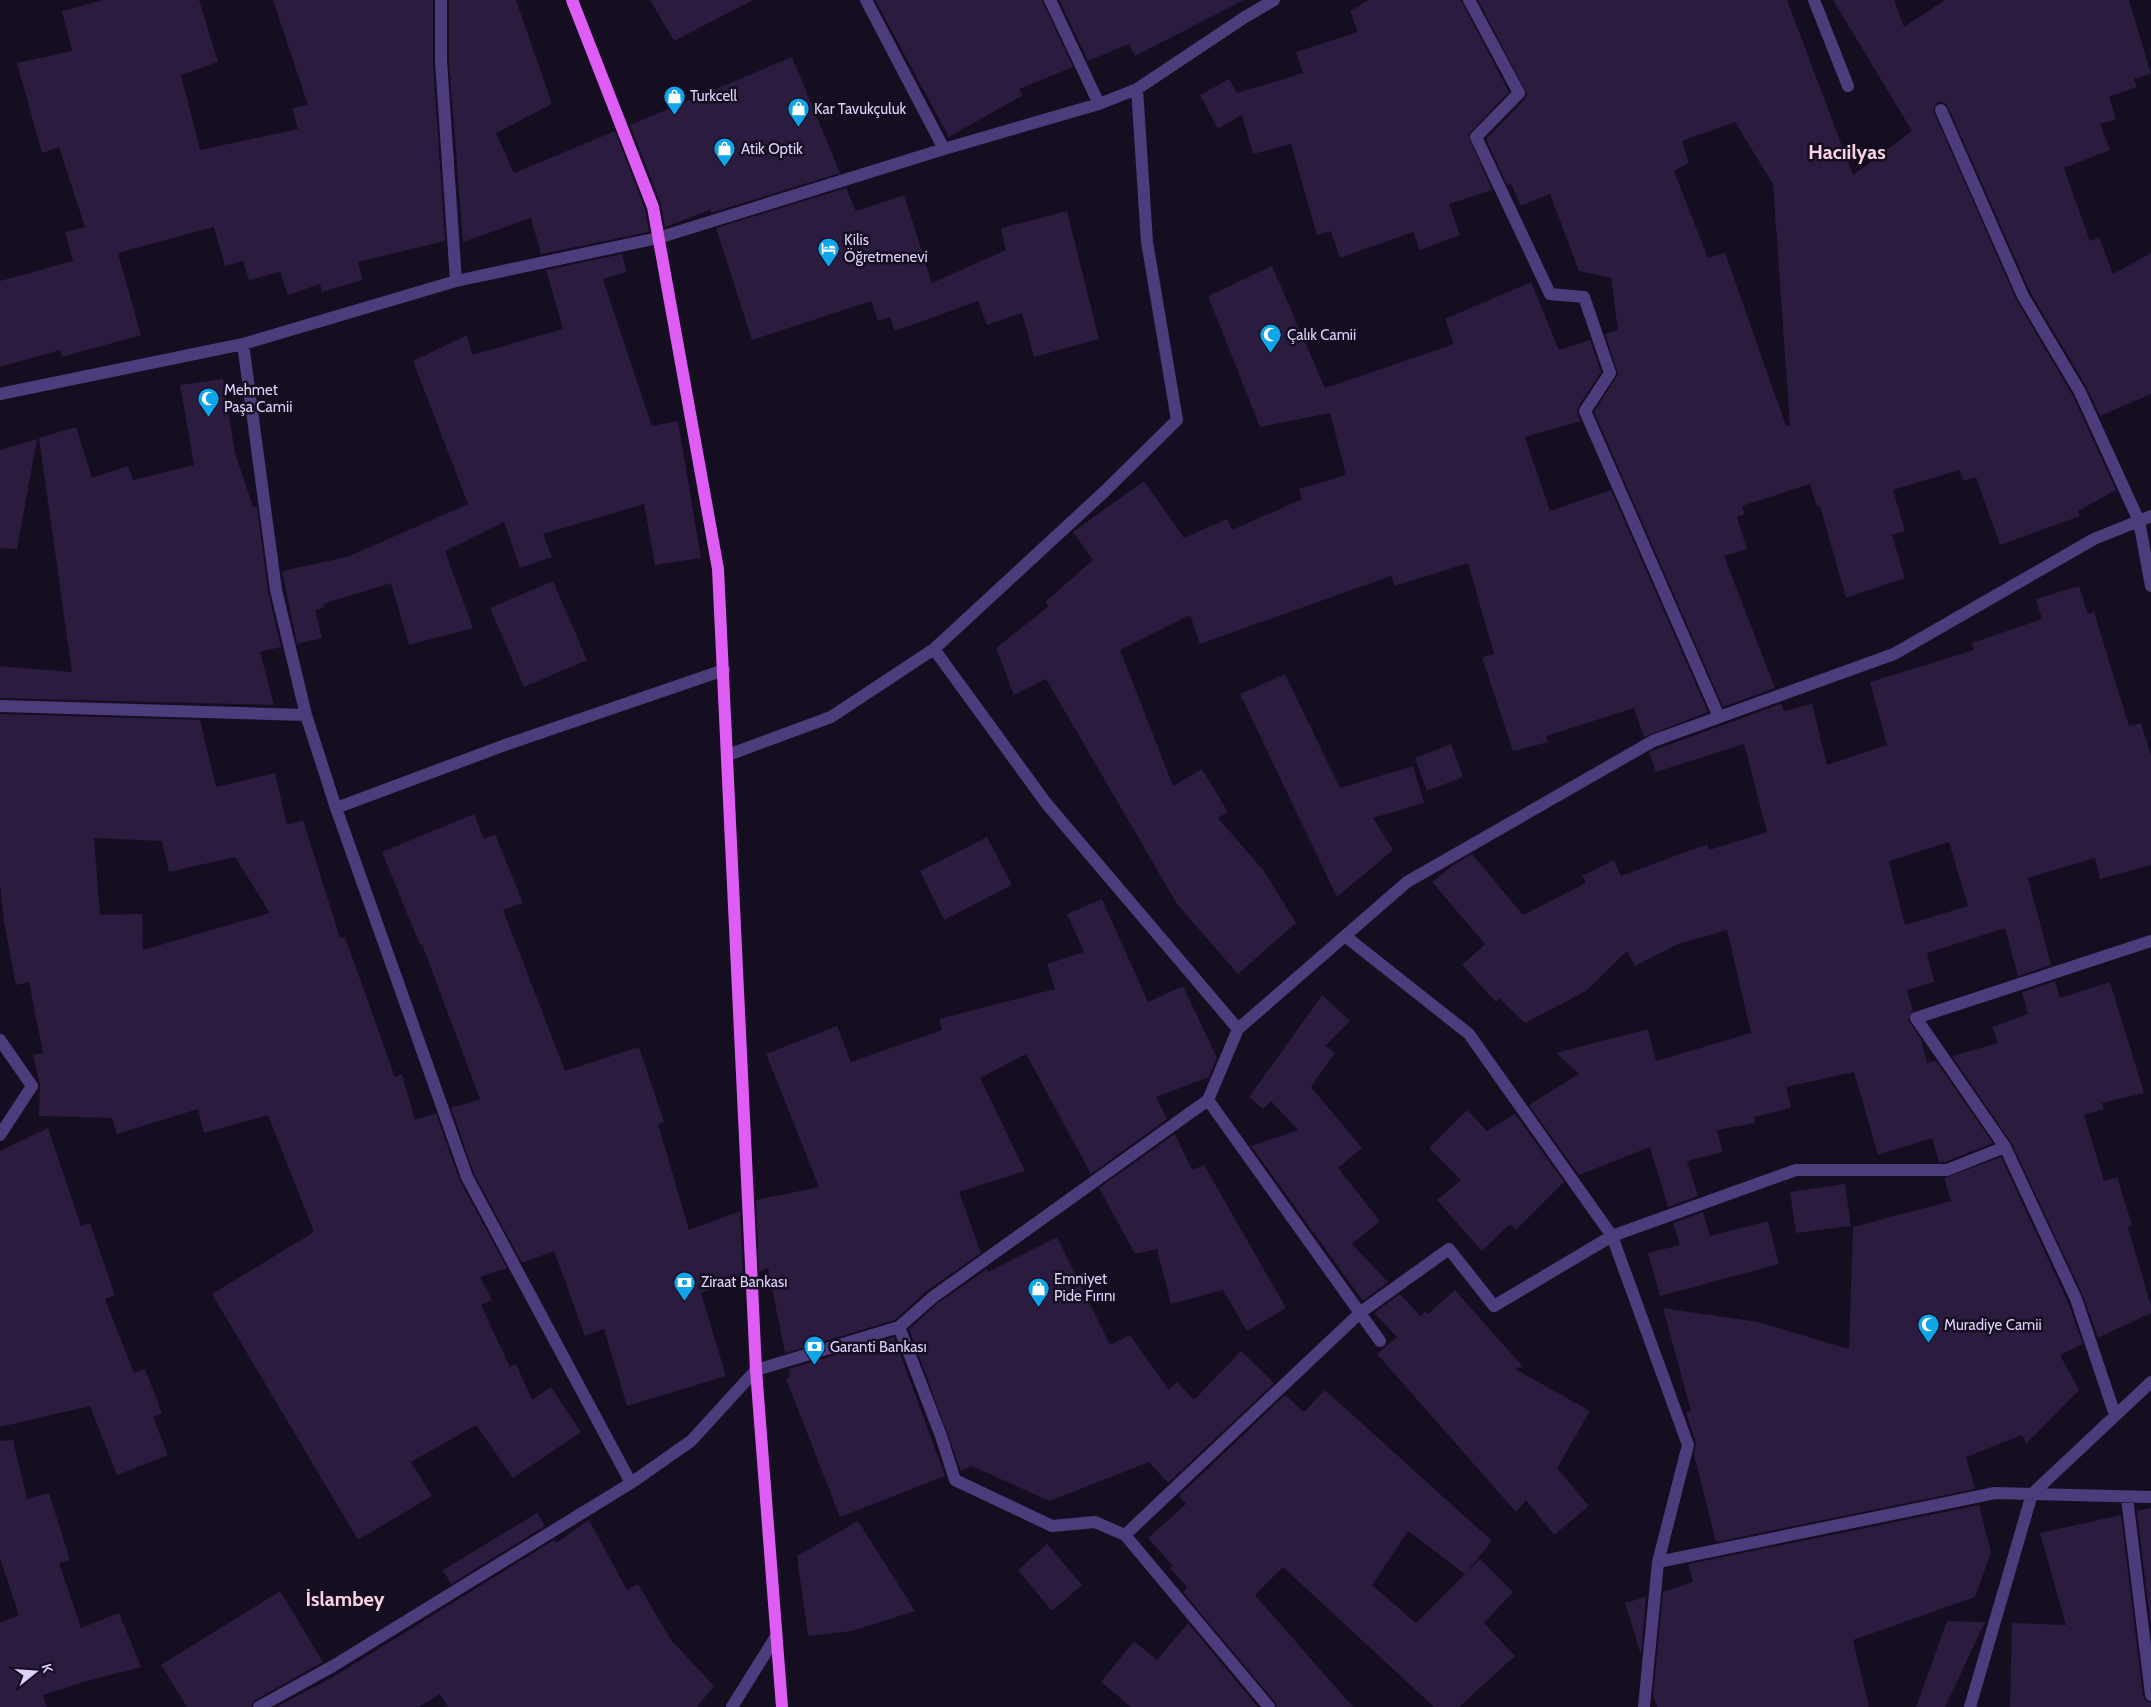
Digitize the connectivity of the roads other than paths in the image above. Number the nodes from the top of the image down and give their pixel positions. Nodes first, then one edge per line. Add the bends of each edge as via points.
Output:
1 (441, 0) edge
2 (572, 0) edge
3 (866, 0) edge
4 (1050, 0) edge
5 (1274, 0) edge
6 (1468, 0) edge
7 (1814, 0) edge
8 (1848, 86) dead end
9 (1136, 89) junction
10 (1099, 104) junction
11 (1941, 110) dead end
12 (944, 149) junction
13 (658, 238) junction
14 (456, 281) junction
15 (243, 344) junction
16 (0, 394) edge
17 (2151, 516) edge
18 (2139, 521) junction
19 (2151, 586) edge
20 (934, 649) junction
21 (724, 670) junction
22 (0, 706) edge
23 (306, 715) junction
24 (1719, 718) junction
25 (728, 755) junction
26 (336, 808) junction
27 (1345, 936) junction
28 (2151, 941) edge
29 (1238, 1029) junction
30 (0, 1040) edge
31 (1208, 1100) junction
32 (0, 1135) edge
33 (2005, 1147) junction
34 (1612, 1236) junction
35 (1361, 1312) junction
36 (899, 1327) junction
37 (1380, 1341) dead end
38 (756, 1370) junction
39 (2151, 1382) edge
40 (2115, 1415) junction
41 (631, 1483) junction
42 (2032, 1494) junction
43 (2151, 1497) edge
44 (2127, 1498) junction
45 (1125, 1535) junction
46 (1658, 1562) junction
47 (775, 1638) junction
48 (2151, 1695) edge
49 (259, 1707) edge
50 (732, 1707) edge
51 (782, 1707) edge
52 (1269, 1707) edge
53 (1644, 1707) edge
54 (1970, 1707) edge

1 - 14 street via 441,61
2 - 13 main road via 653,207
3 - 12 street
4 - 10 street
5 - 9 street
6 - 24 street via 1519,93 1476,137 1550,294 1584,297 1610,373 1585,411
7 - 8 street
9 - 10 street
9 - 20 street via 1147,242 1178,420
10 - 12 street
11 - 18 street via 2023,296 2080,392
12 - 13 street
13 - 14 street
13 - 21 main road via 718,569
14 - 15 street
15 - 16 street
15 - 23 street via 276,590
17 - 18 street
18 - 19 street
18 - 24 street via 2094,539 1894,654
20 - 25 street via 831,718
20 - 29 street via 1046,803
21 - 25 main road
21 - 26 street via 505,745
22 - 23 street
23 - 26 street
24 - 27 street via 1652,741 1407,882
25 - 38 main road
26 - 41 street via 467,1177
27 - 29 street
27 - 34 street via 1469,1034
28 - 33 street via 1916,1018
29 - 31 street
30 - 32 street via 32,1086
31 - 35 street
31 - 36 street via 933,1297
33 - 34 street via 1947,1170 1796,1170
33 - 40 street via 2076,1299
34 - 35 street via 1494,1306 1449,1248
34 - 46 street via 1688,1445
35 - 37 street
35 - 45 street
36 - 38 street
36 - 45 street via 955,1480 1052,1526 1095,1522
38 - 41 street via 691,1441
38 - 47 main road
39 - 40 street
40 - 42 street
41 - 49 street via 333,1666
42 - 44 street
42 - 46 street via 1995,1493
42 - 54 street
43 - 44 street
44 - 48 street
45 - 52 street
46 - 53 street
47 - 50 street
47 - 51 main road

